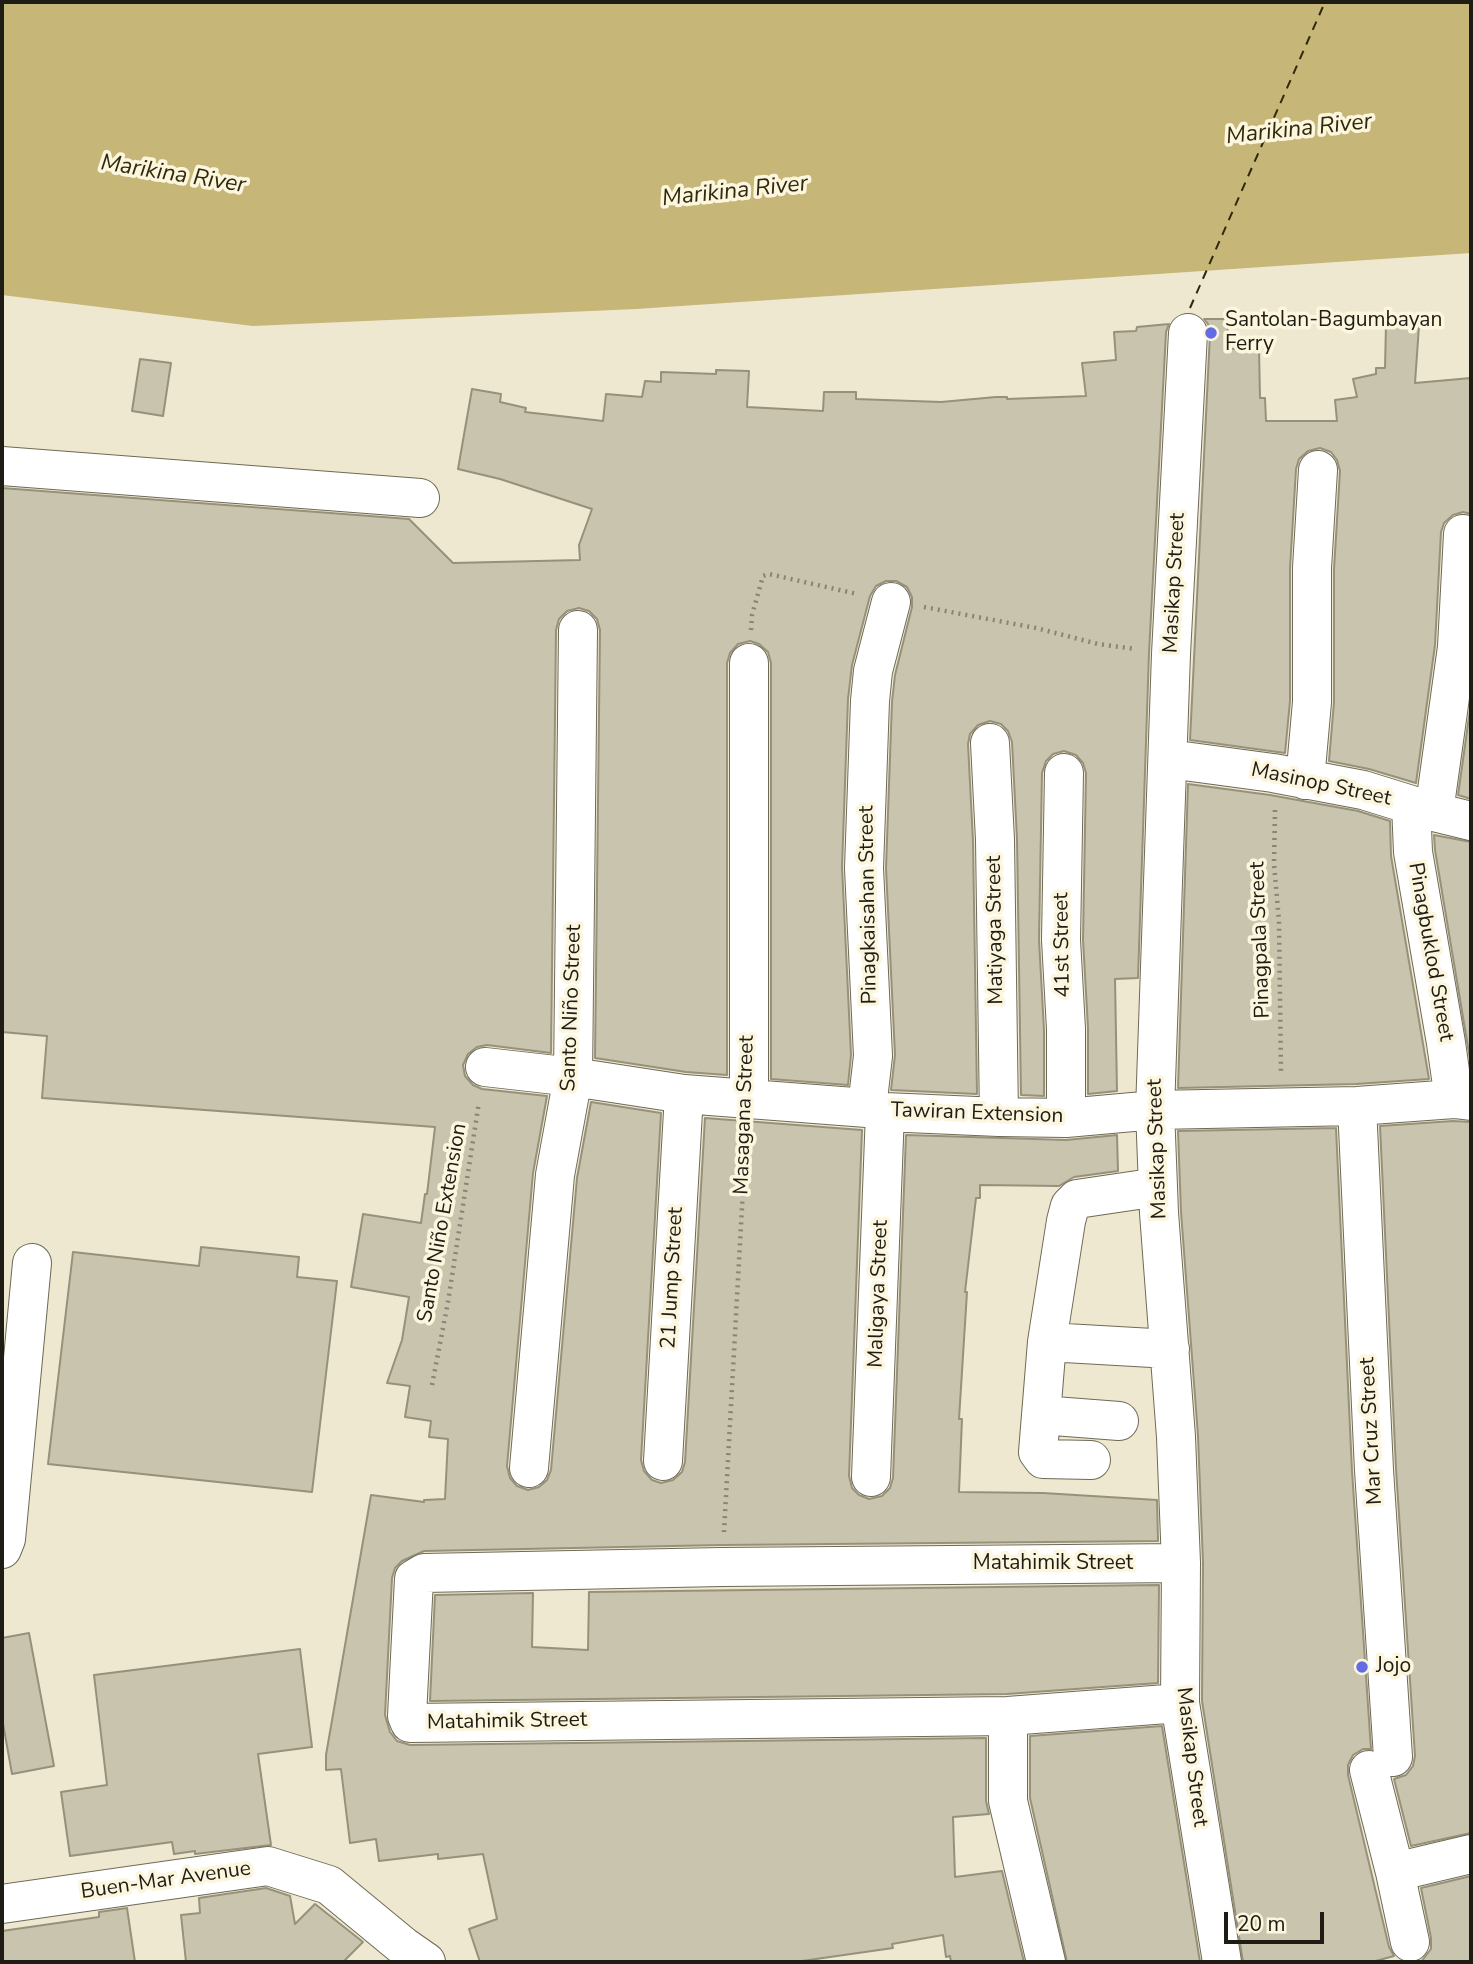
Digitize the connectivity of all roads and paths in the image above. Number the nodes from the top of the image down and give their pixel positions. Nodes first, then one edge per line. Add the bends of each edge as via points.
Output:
1 (1188, 333) dead end
2 (2, 466) edge
3 (1318, 470) dead end
4 (420, 498) dead end
5 (1463, 534) dead end
6 (891, 602) junction
7 (578, 630) dead end
8 (1171, 654) junction
9 (749, 663) joint
10 (990, 743) dead end
11 (1169, 759) junction
12 (1064, 773) dead end
13 (1289, 776) junction
14 (1423, 808) junction
15 (1471, 821) edge
16 (485, 1067) joint
17 (573, 1077) junction
18 (684, 1094) junction
19 (748, 1099) junction
20 (1462, 1100) edge
21 (1356, 1106) junction
22 (1282, 1107) junction
23 (876, 1110) junction
24 (1154, 1110) junction
25 (999, 1117) junction
26 (1066, 1118) junction
27 (1158, 1187) junction
28 (32, 1263) dead end
29 (1047, 1342) junction
30 (1170, 1349) junction
31 (432, 1385) dead end
32 (1041, 1415) junction
33 (1119, 1422) dead end
34 (663, 1461) dead end
35 (1091, 1461) dead end
36 (529, 1468) dead end
37 (871, 1477) dead end
38 (2, 1549) edge
39 (1181, 1563) junction
40 (722, 1567) junction
41 (1180, 1703) junction
42 (1008, 1716) junction
43 (1471, 1854) edge
44 (1395, 1872) junction
45 (2, 1904) edge
46 (1410, 1942) dead end
47 (405, 1957) edge
48 (1046, 1962) edge
49 (1222, 1962) edge

1 - 8 street, Masikap Street
2 - 4 street
3 - 13 street via 1312,702
5 - 14 street, Pinagbuklod Street via 1457,647
6 - 8 path
6 - 9 path via 778,575 763,576 752,615
6 - 23 street, Pinagkaisahan Street via 873,671 864,868
7 - 17 street, Santo Niño Street
8 - 11 street, Masikap Street
9 - 19 street, Masagana Street
10 - 25 street, Matiyaga Street
11 - 13 street, Masinop Street
11 - 24 street, Masikap Street
12 - 26 street, 41st Street via 1061,940
13 - 14 street, Masinop Street via 1363,790
13 - 22 path, Pinagpala Street via 1274,864
14 - 15 street, Masinop Street
14 - 20 street, Pinagbuklod Street via 1413,852 1446,1043
16 - 17 street, Tawiran Extension
16 - 31 path, Santo Niño Extension
17 - 18 street, Tawiran Extension
17 - 36 street, Santo Niño Street via 555,1175
18 - 19 street, Tawiran Extension
18 - 34 street, 21 Jump Street
19 - 23 street, Tawiran Extension
19 - 40 path, Masagana Street
20 - 21 street, Tawiran Extension
21 - 22 street, Tawiran Extension
21 - 44 street, Mar Cruz Street via 1374,1470 1381,1763
22 - 24 street, Tawiran Extension
23 - 25 street, Tawiran Extension
23 - 37 street, Maligaya Street via 880,1295
24 - 26 street, Tawiran Extension
24 - 27 street, Masikap Street
25 - 26 street, Tawiran Extension
27 - 29 street via 1077,1199 1070,1206
27 - 30 street, Masikap Street
28 - 38 street
29 - 30 street
29 - 32 street
30 - 39 street, Masikap Street
32 - 33 street
32 - 35 street via 1038,1452 1043,1459
39 - 40 street, Matahimik Street
39 - 41 street, Masikap Street
40 - 42 street, Matahimik Street via 424,1573 414,1579 410,1723
41 - 42 street, Matahimik Street
41 - 49 street, Masikap Street
42 - 48 street via 1008,1801
43 - 44 street
44 - 46 street, Mar Cruz Street
45 - 47 street, Buen-Mar Avenue via 268,1866 329,1885

